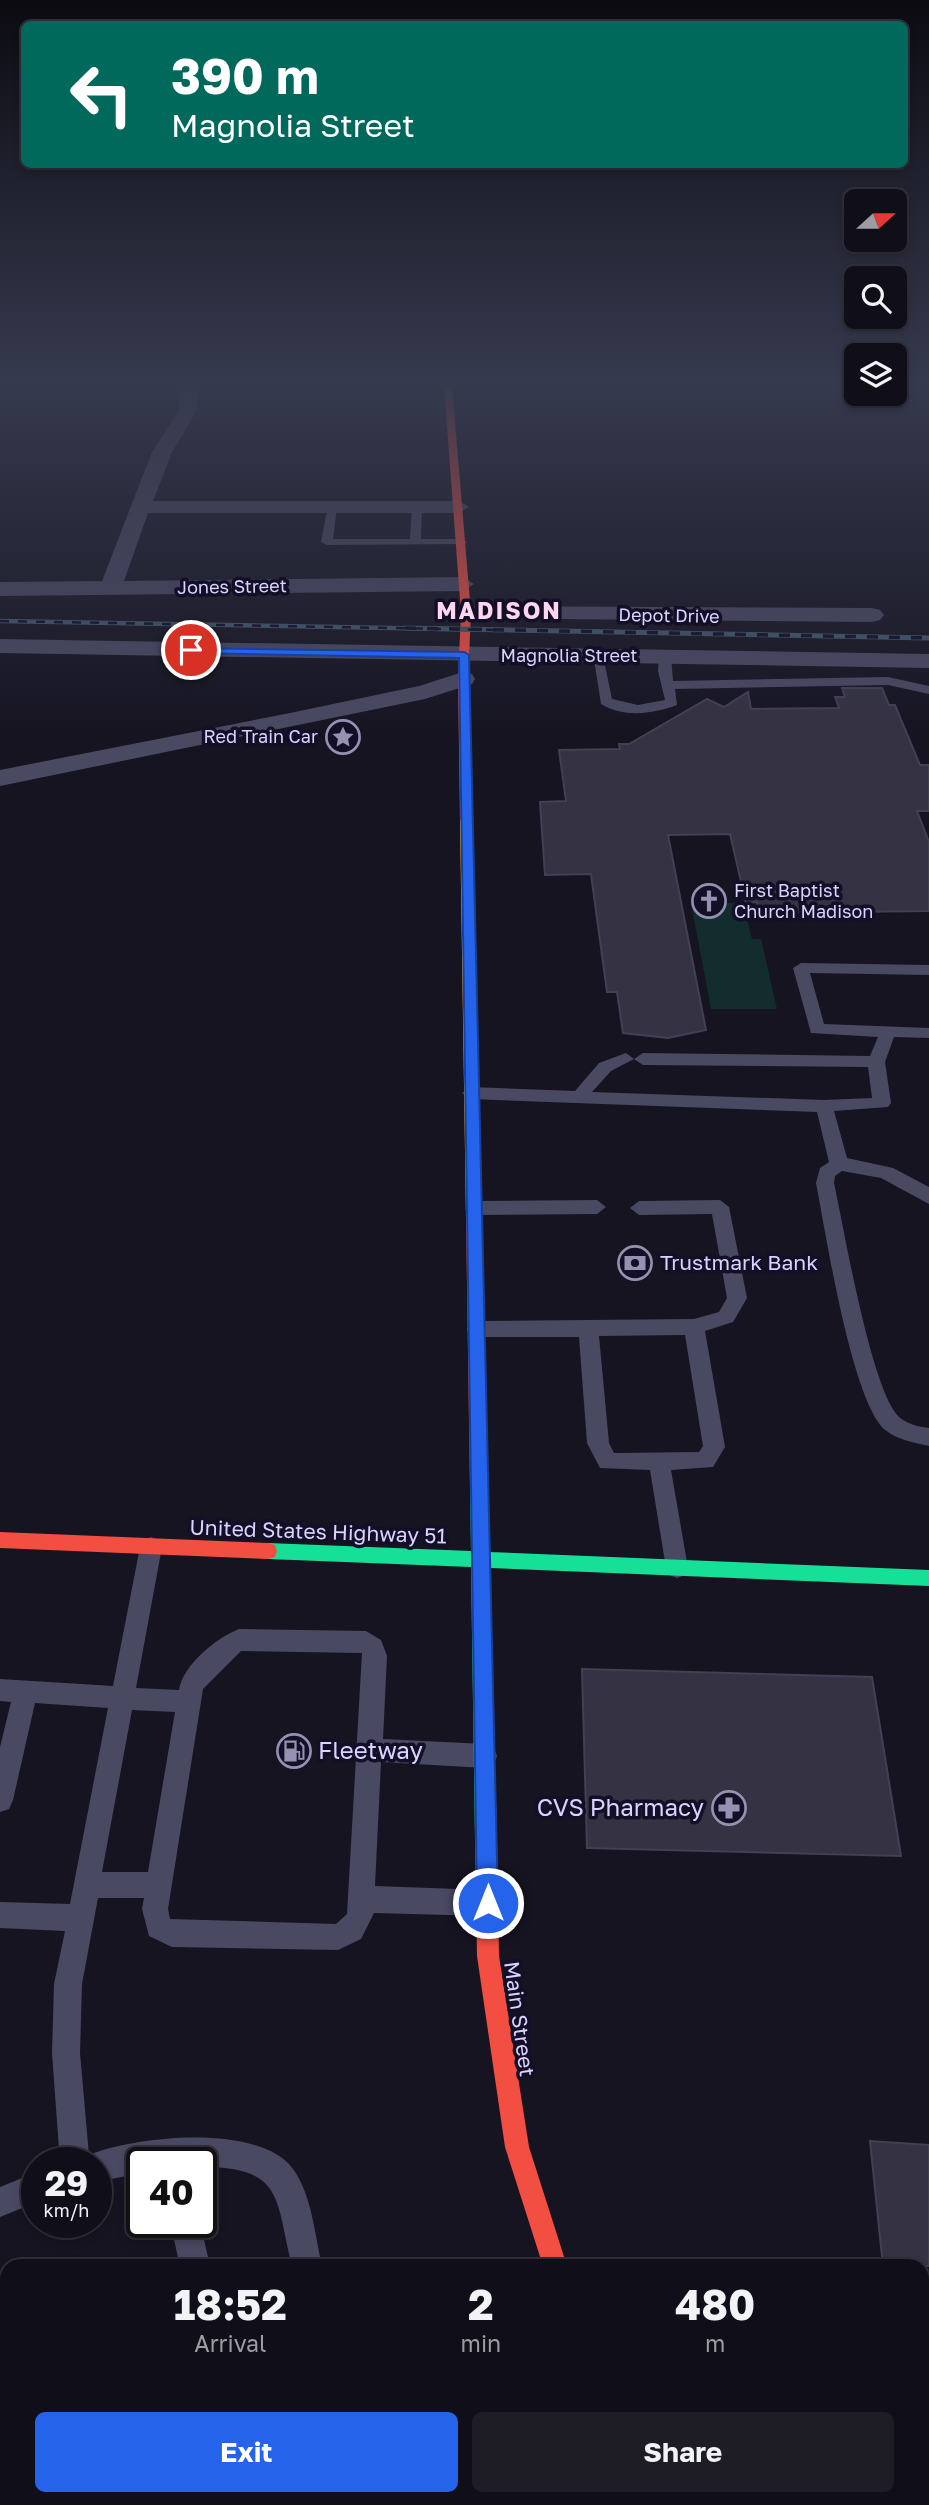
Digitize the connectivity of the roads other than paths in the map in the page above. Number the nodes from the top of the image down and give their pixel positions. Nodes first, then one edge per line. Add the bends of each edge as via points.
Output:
1 (143, 503) edge
2 (459, 503) edge
3 (417, 506) junction
4 (142, 507) junction
5 (332, 507) junction
6 (459, 507) junction
7 (415, 542) junction
8 (461, 542) junction
9 (463, 584) junction
10 (0, 589) edge
11 (116, 589) junction
12 (466, 613) junction
13 (872, 615) dead end
14 (0, 646) edge
15 (597, 656) junction
16 (665, 656) junction
17 (929, 660) edge
18 (463, 667) junction
19 (667, 685) junction
20 (929, 690) edge
21 (0, 778) edge
22 (929, 970) edge
23 (888, 1032) junction
24 (929, 1033) edge
25 (635, 1059) joint
26 (876, 1062) junction
27 (471, 1093) junction
28 (581, 1096) junction
29 (824, 1106) junction
30 (839, 1164) junction
31 (929, 1198) edge
32 (597, 1207) dead end
33 (474, 1208) junction
34 (639, 1208) dead end
35 (694, 1327) junction
36 (477, 1329) junction
37 (588, 1329) junction
38 (929, 1437) edge
39 (659, 1461) junction
40 (0, 1540) edge
41 (151, 1547) junction
42 (482, 1560) junction
43 (677, 1568) junction
44 (929, 1578) edge
45 (0, 1690) edge
46 (25, 1692) junction
47 (122, 1699) junction
48 (188, 1702) junction
49 (371, 1750) junction
50 (486, 1756) junction
51 (0, 1800) edge
52 (87, 1885) junction
53 (159, 1885) junction
54 (361, 1899) junction
55 (488, 1903) junction
56 (0, 1915) edge
57 (80, 1917) junction
58 (74, 2147) edge
59 (217, 2156) edge
60 (21, 2193) edge
61 (0, 2202) edge
62 (189, 2238) edge
63 (193, 2259) edge
64 (305, 2259) edge
65 (553, 2259) edge

1 - 4 street
2 - 6 street, Main Street
3 - 5 street
3 - 6 street
3 - 7 lane
4 - 5 street
4 - 11 street via 113,578
5 - 7 lane via 327,542
6 - 8 street, Main Street
7 - 8 lane
8 - 9 street, Main Street
9 - 11 street, Jones Street
9 - 12 street, Main Street
10 - 11 street, Jones Street
12 - 13 street, Depot Drive
12 - 18 street, Main Street
14 - 18 street, Magnolia Street
15 - 16 street, Magnolia Street
15 - 18 street, Magnolia Street
15 - 19 lane via 611,706 666,705 672,702
16 - 17 street, Magnolia Street
16 - 19 lane
18 - 21 street via 425,692
18 - 27 street, Main Street
19 - 20 lane via 888,681
22 - 23 lane via 802,968 817,1029
23 - 24 lane
23 - 26 lane
25 - 26 lane
25 - 28 lane via 600,1069
26 - 29 lane via 883,1103
27 - 28 lane
27 - 33 street, Main Street
28 - 29 lane
29 - 30 lane
30 - 31 lane via 877,1169
30 - 38 lane via 826,1173 825,1182 871,1385 890,1421
32 - 33 lane
33 - 36 street, Main Street
34 - 35 lane via 720,1207 737,1298 726,1317
35 - 37 lane
35 - 39 lane via 714,1447 705,1461
36 - 37 lane
36 - 42 street, Main Street
37 - 39 lane via 598,1443 608,1462
39 - 43 lane
40 - 41 street, United States Highway 51
41 - 42 street, United States Highway 51
41 - 47 lane
42 - 43 street, United States Highway 51
42 - 50 street, Main Street
43 - 44 street, United States Highway 51
45 - 46 lane
46 - 47 lane
46 - 51 lane
47 - 48 lane
47 - 52 lane
48 - 49 lane via 192,1684 228,1645 239,1640 366,1642 375,1656
48 - 53 lane
49 - 50 lane
49 - 54 lane
50 - 55 street, Main Street
52 - 53 lane
52 - 57 lane
53 - 54 lane via 158,1927 172,1934 338,1937 352,1930 360,1917
54 - 55 lane
55 - 65 street, Main Street via 488,1955 516,2147
56 - 57 lane
57 - 58 lane via 68,1984 66,2053
59 - 64 lane via 248,2154 269,2163 284,2180
60 - 61 lane
62 - 63 lane

